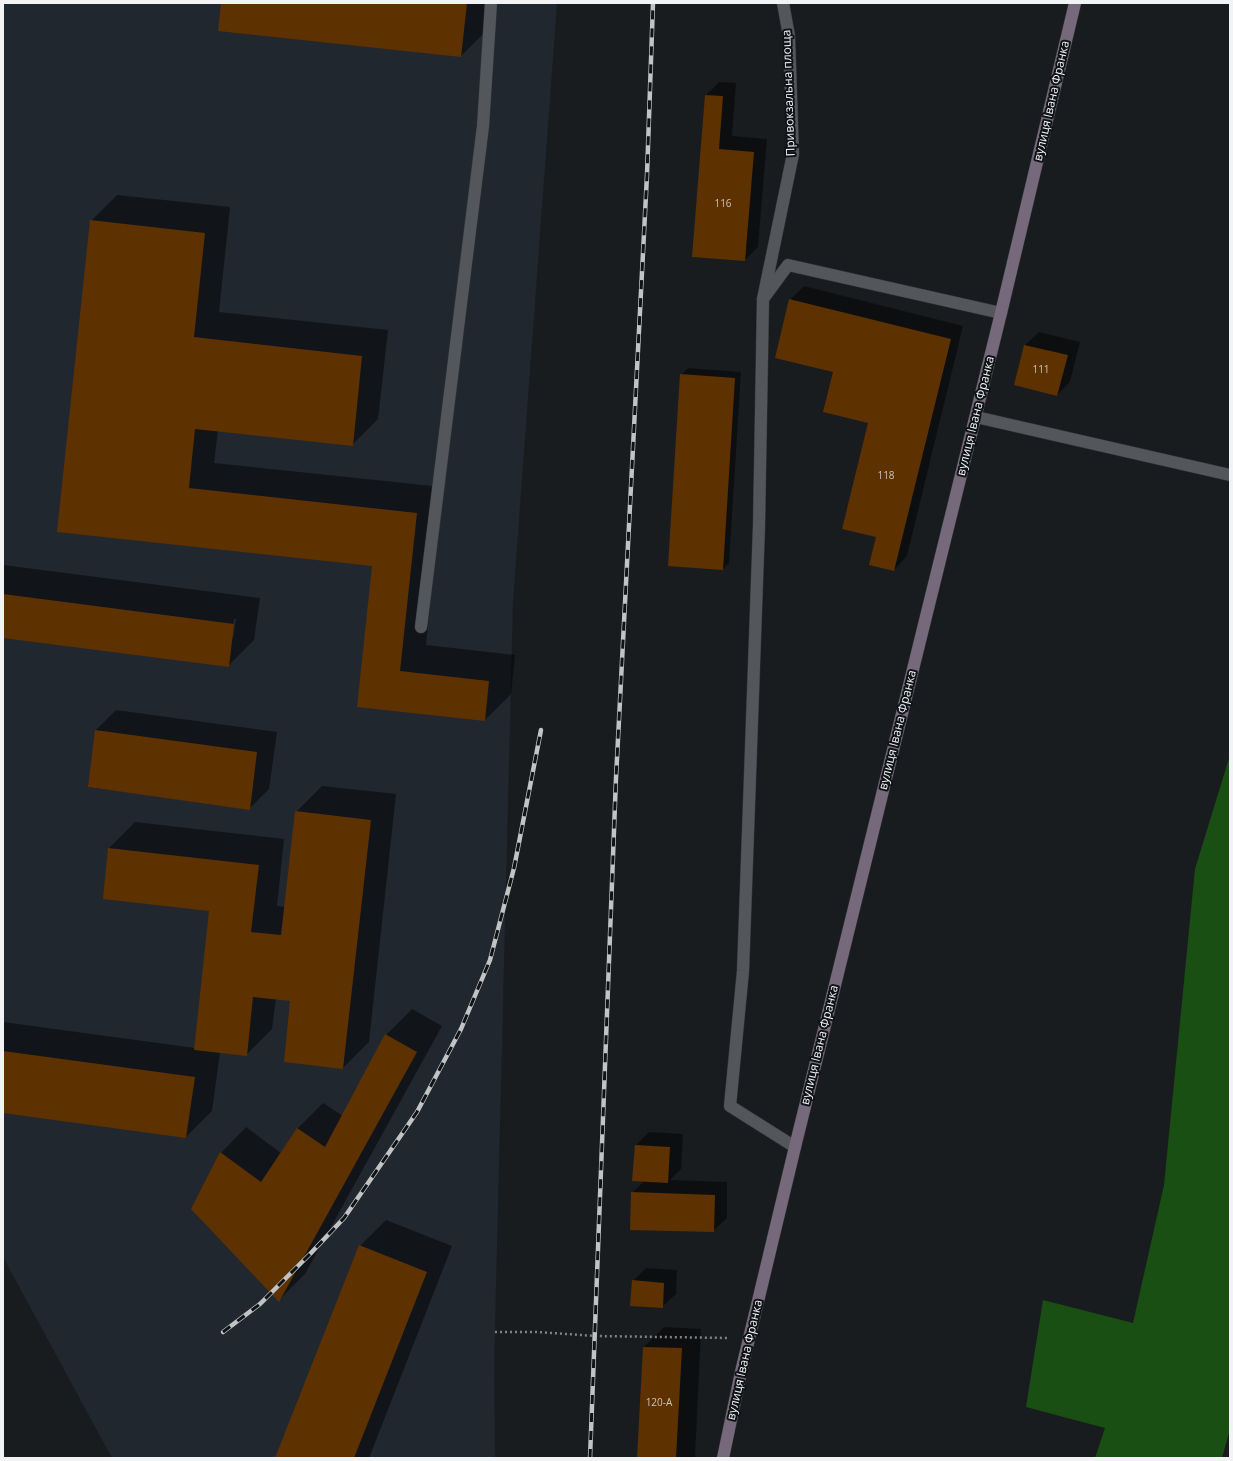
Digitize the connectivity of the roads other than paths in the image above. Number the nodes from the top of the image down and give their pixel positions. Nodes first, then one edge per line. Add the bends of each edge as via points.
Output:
1 (491, 3) edge
2 (783, 3) edge
3 (1075, 3) edge
4 (763, 300) junction
5 (1001, 313) junction
6 (976, 417) junction
7 (1230, 475) edge
8 (421, 628) dead end
9 (795, 1147) junction
10 (723, 1458) edge

1 - 8 street via 483,126
2 - 4 street, Привокзальна площа via 789,36 793,154
3 - 5 main road, вулиця Івана Франка
4 - 5 street via 788,265
4 - 9 street, Привокзальна площа via 759,526 743,971 730,1106
5 - 6 main road, вулиця Івана Франка
6 - 7 street
6 - 9 main road, вулиця Івана Франка
9 - 10 main road, вулиця Івана Франка

